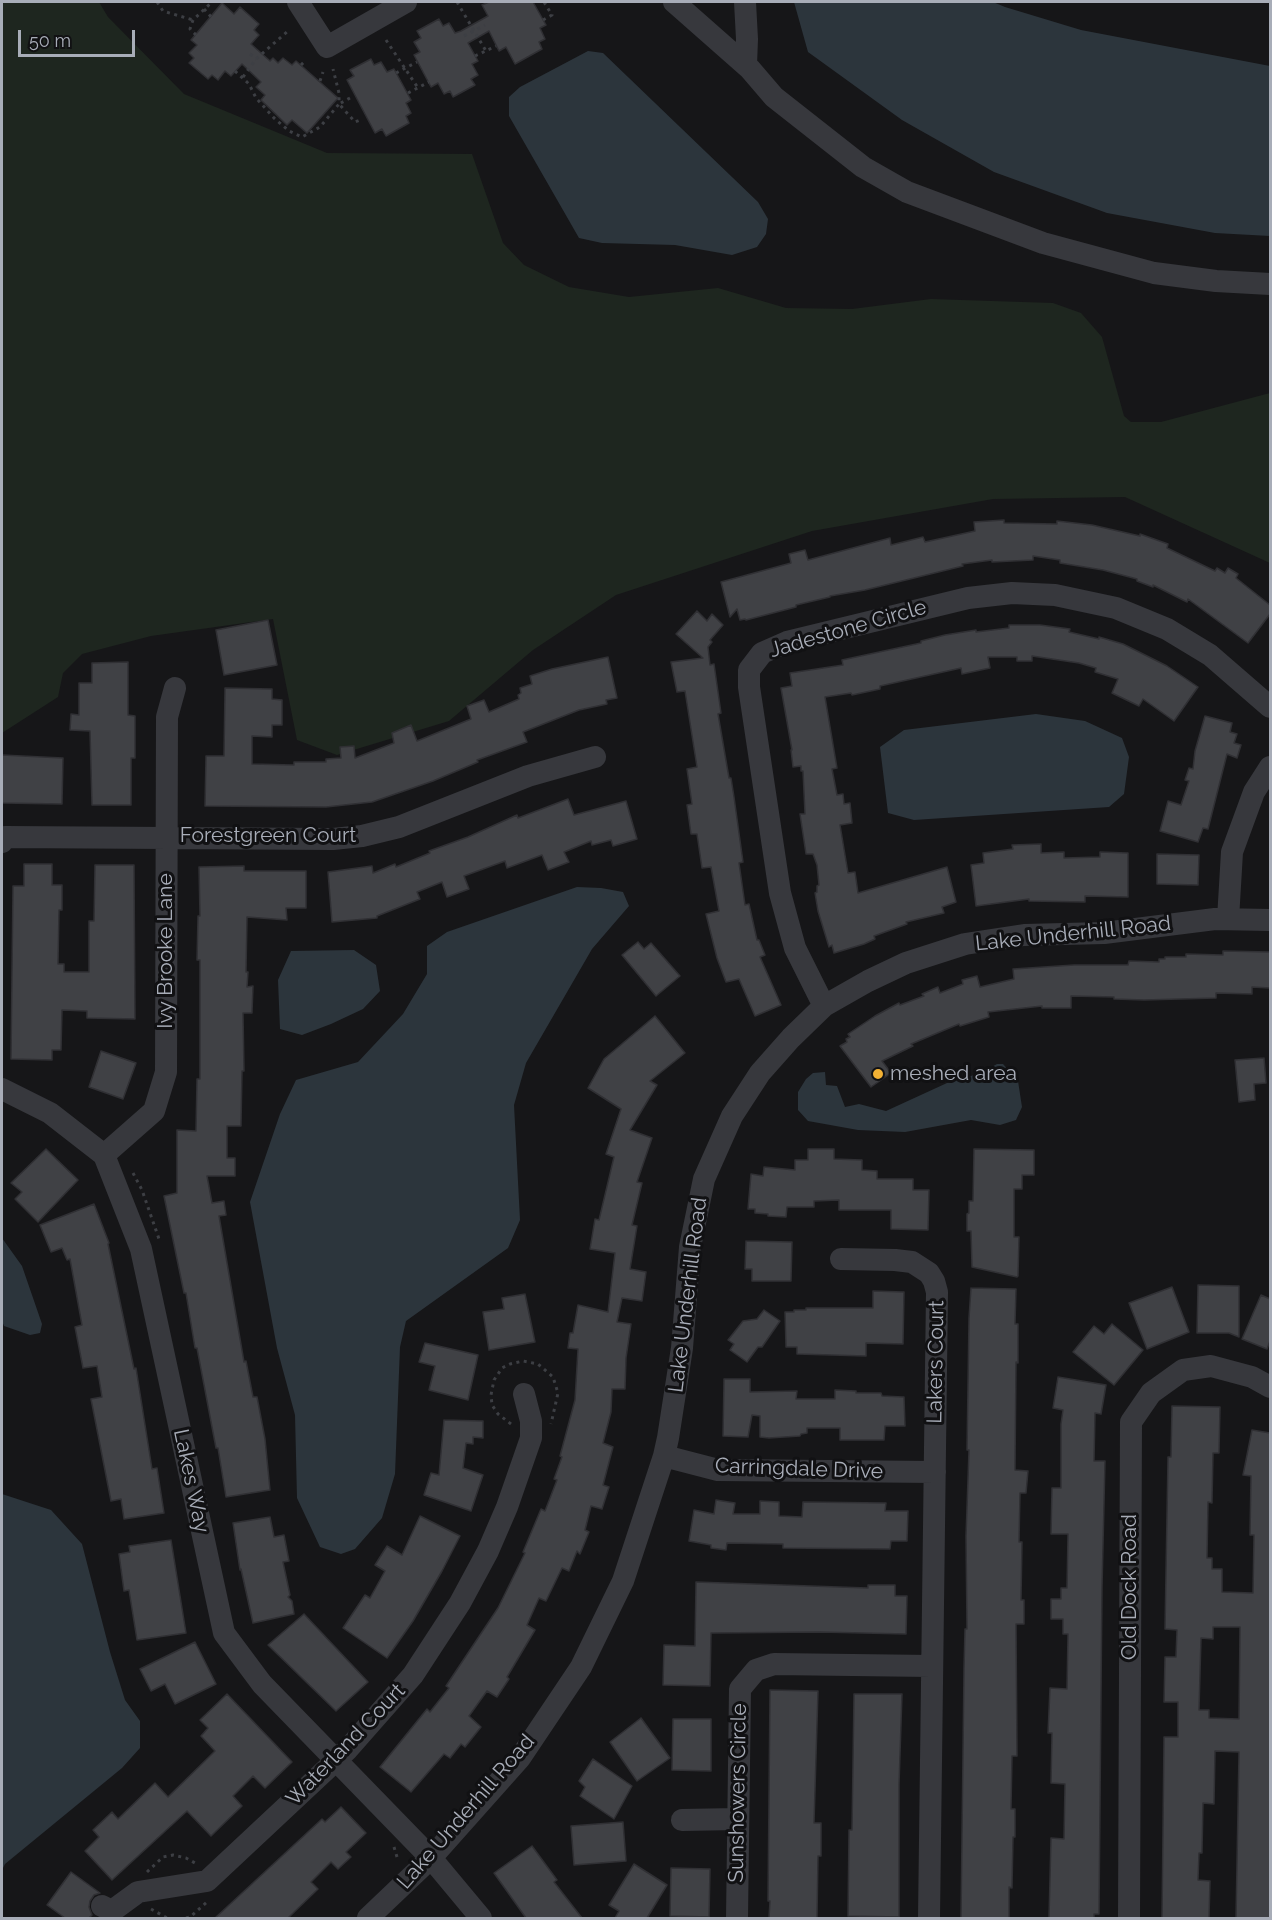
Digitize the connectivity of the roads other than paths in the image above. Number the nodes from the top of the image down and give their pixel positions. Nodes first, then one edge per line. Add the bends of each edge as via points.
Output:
1 (298, 2) edge
2 (406, 2) edge
3 (674, 2) edge
4 (745, 2) edge
5 (746, 65) junction
6 (1270, 284) edge
7 (175, 688) dead end
8 (1270, 707) edge
9 (595, 757) dead end
10 (1270, 767) edge
11 (166, 837) junction
12 (2, 842) edge
13 (1228, 919) junction
14 (1270, 920) edge
15 (824, 1006) junction
16 (2, 1089) edge
17 (104, 1155) junction
18 (841, 1259) dead end
19 (1270, 1387) edge
20 (524, 1394) dead end
21 (664, 1456) junction
22 (934, 1472) junction
23 (931, 1666) junction
24 (337, 1761) junction
25 (681, 1820) dead end
26 (737, 1820) junction
27 (431, 1858) junction
28 (102, 1906) dead end
29 (368, 1918) edge
30 (481, 1918) edge
31 (737, 1918) edge
32 (929, 1918) edge
33 (1129, 1918) edge

1 - 2 street via 327,46
3 - 5 street
4 - 5 street
5 - 6 street via 774,97 863,167 907,192 1043,243 1154,273 1216,282
7 - 11 street, Ivy Brooke Lane via 167,717
8 - 15 street, Jadestone Circle via 1210,655 1167,629 1109,606 1055,595 1012,593 968,598 787,642 762,653 749,670 749,687 780,893 795,948
9 - 11 street, Forestgreen Court via 528,776 373,834 333,838
10 - 13 street via 1254,792 1232,852
11 - 12 street, Forestgreen Court via 5,837
11 - 17 street, Ivy Brooke Lane via 166,1072 154,1111
13 - 14 street, Lake Underhill Road
13 - 15 street, Lake Underhill Road via 1104,933 1017,935 965,944 906,963
15 - 21 street, Lake Underhill Road via 790,1038 751,1086 722,1134 704,1179 690,1247 682,1348
16 - 17 street via 50,1113
17 - 24 street, Lakes Way via 141,1249 224,1633 262,1684
18 - 22 street, Lakers Court via 912,1262 934,1281
19 - 33 street, Old Dock Road via 1252,1377 1211,1366 1183,1370 1151,1393 1131,1422
20 - 24 street, Waterland Court via 531,1438 488,1551 420,1666
21 - 22 street, Carringdale Drive via 718,1470
21 - 27 street, Lake Underhill Road via 623,1581 581,1667 519,1758
22 - 23 street
23 - 26 street, Sunshowers Circle via 774,1664 756,1670 740,1689
23 - 32 street
24 - 27 street, Lakes Way
24 - 28 street, Waterland Court via 207,1881 138,1892 112,1911
25 - 26 street
26 - 31 street, Sunshowers Circle
27 - 29 street, Lake Underhill Road
27 - 30 street, Lakes Way

